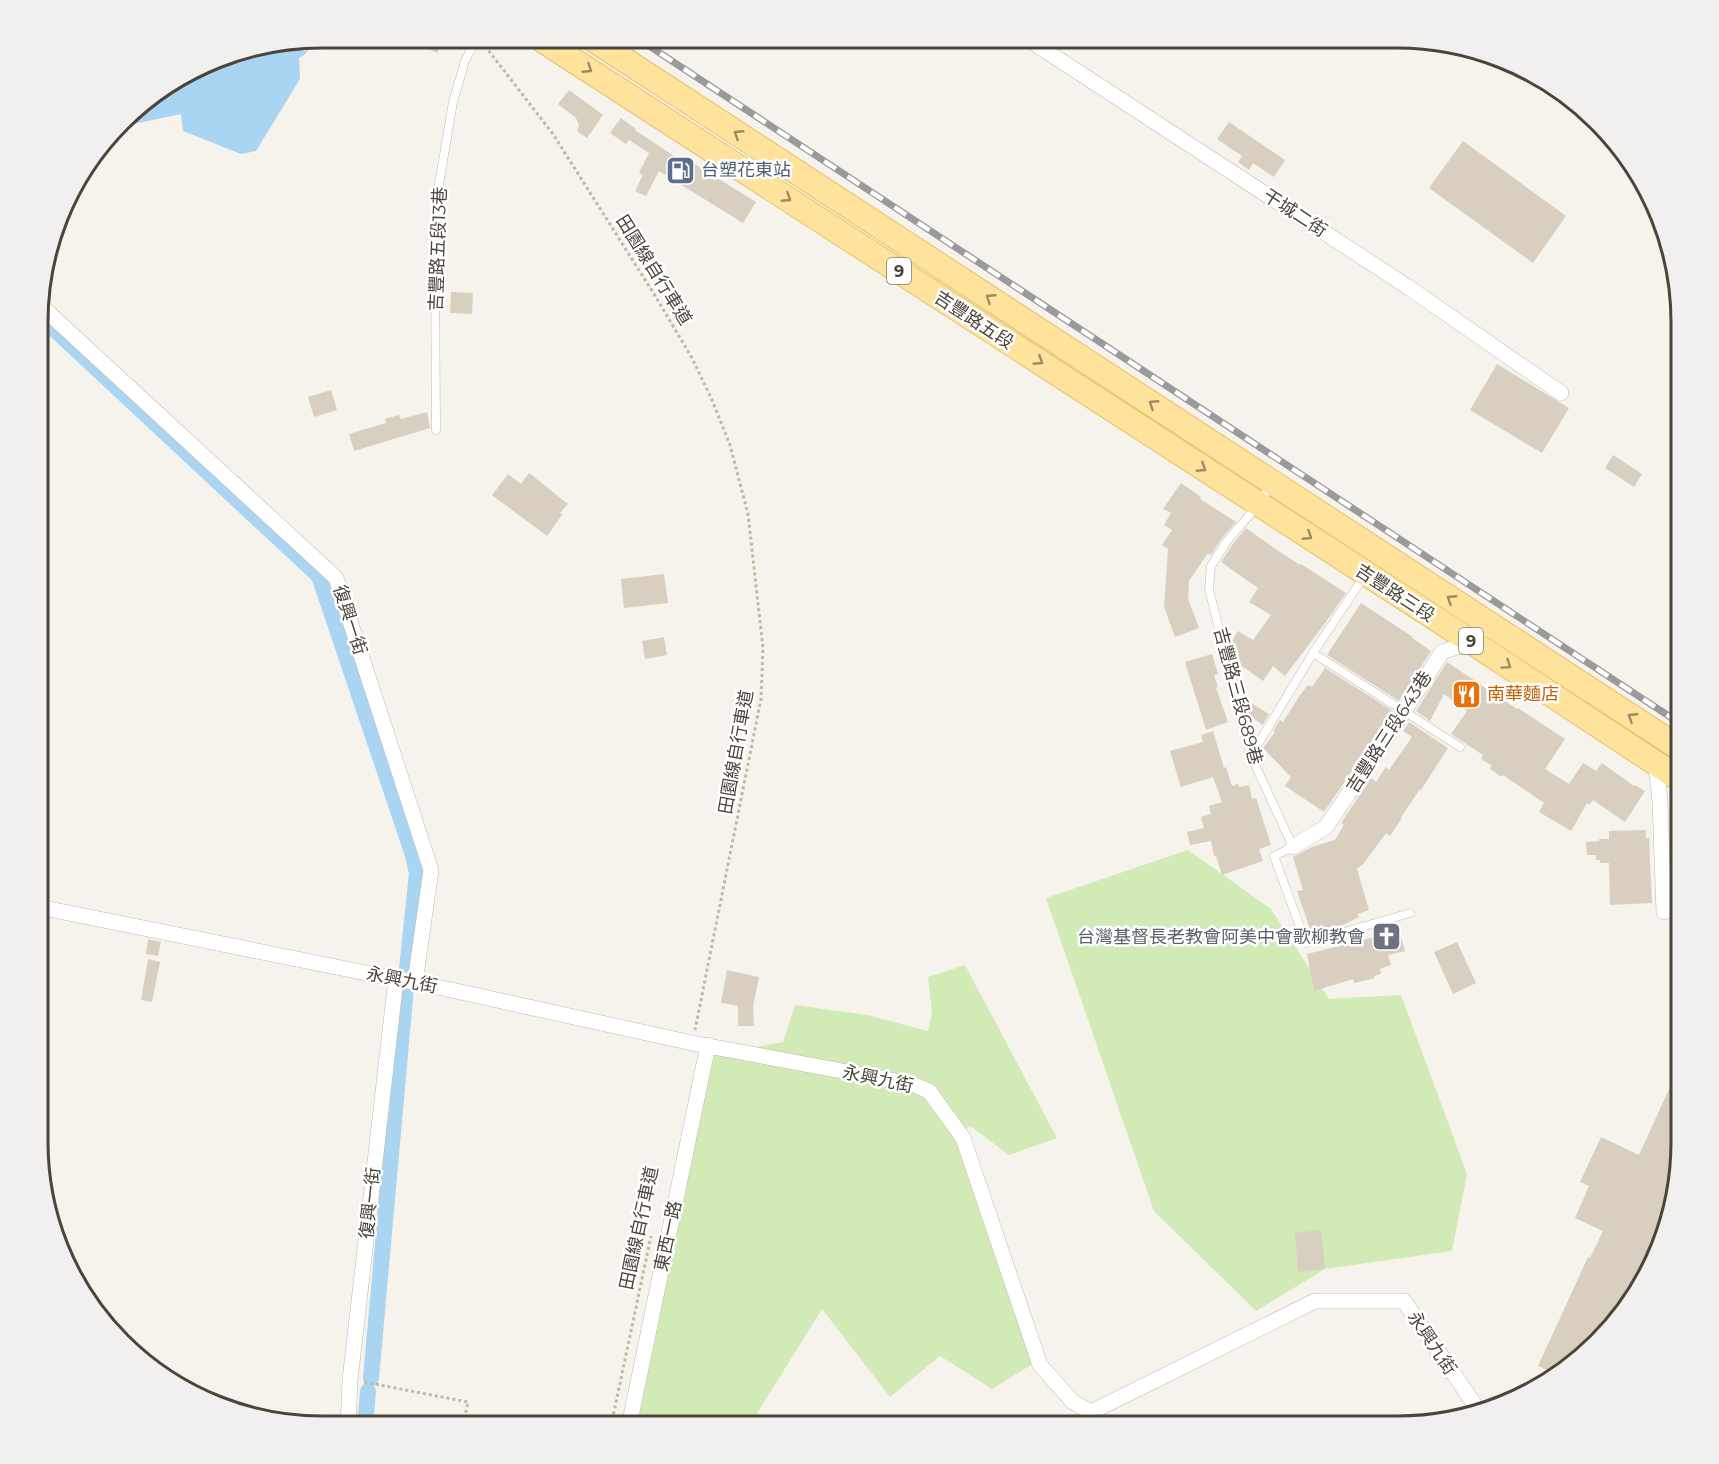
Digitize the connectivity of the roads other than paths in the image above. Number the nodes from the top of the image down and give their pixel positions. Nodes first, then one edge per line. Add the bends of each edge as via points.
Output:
1 (472, 48) edge
2 (554, 48) edge
3 (606, 48) edge
4 (1041, 48) edge
5 (49, 313) edge
6 (1561, 393) dead end
7 (436, 430) dead end
8 (1272, 482) junction
9 (1259, 504) junction
10 (1366, 574) junction
11 (1485, 622) junction
12 (1472, 642) junction
13 (1313, 653) junction
14 (1405, 710) junction
15 (1671, 743) edge
16 (1461, 747) dead end
17 (1251, 756) junction
18 (1656, 764) junction
19 (1671, 774) edge
20 (1293, 847) junction
21 (48, 909) edge
22 (1664, 912) dead end
23 (1410, 913) dead end
24 (396, 980) junction
25 (415, 982) junction
26 (708, 1046) junction
27 (1475, 1405) edge
28 (348, 1416) edge
29 (631, 1416) edge

1 - 7 lane, 吉豐路五段13巷 via 453,102 437,196
2 -> 9 main road, 吉豐路五段 / 9
8 -> 3 main road, 吉豐路五段 / 9
4 - 6 street, 干城二街 via 1408,286
5 - 25 street, 復興一街 via 336,578 431,870
8 - 9 lane, 吉豐路三段689巷
11 -> 8 main road, 吉豐路三段 / 9
9 -> 10 main road, 吉豐路三段 / 9
9 - 17 lane, 吉豐路三段689巷 via 1211,566 1209,590
10 - 12 main road, 吉豐路三段 / 9
10 - 13 lane
11 - 12 street
15 -> 11 main road, 吉豐路三段 / 9
12 - 14 street, 吉豐路三段643巷 via 1442,652
12 -> 18 main road, 吉豐路三段 / 9
13 - 14 lane
13 - 17 lane
14 - 16 lane
14 - 20 street, 吉豐路三段643巷 via 1326,827
17 - 20 lane, 吉豐路三段689巷
18 - 19 main road, 吉豐路三段 / 9
18 - 22 street
20 - 23 lane via 1275,856 1306,943
21 - 24 street, 永興九街
24 - 25 street, 永興九街
24 - 28 street, 復興一街
25 - 26 street, 永興九街
26 - 27 street, 永興九街 via 912,1084 929,1091 963,1138 1040,1365 1073,1402 1091,1413 1315,1301 1404,1301
26 - 29 street, 東西一路

